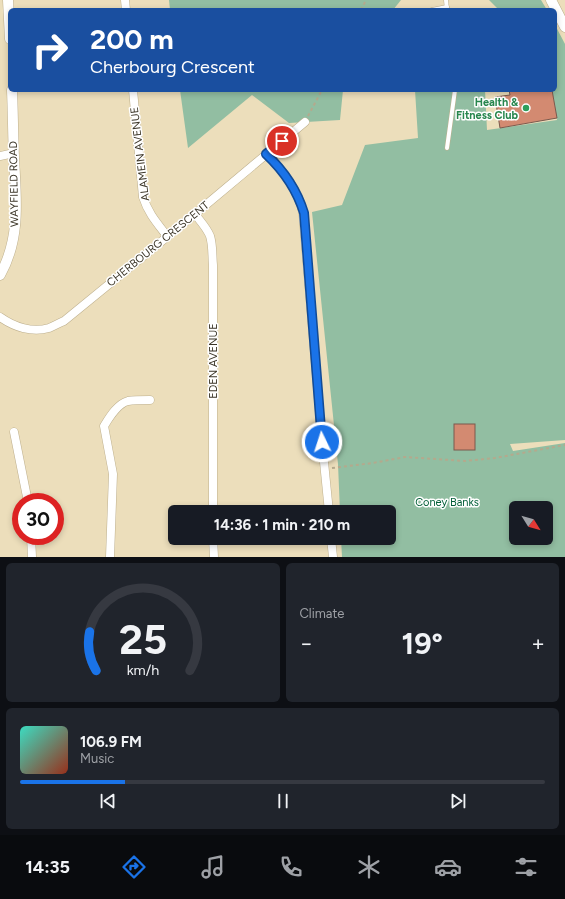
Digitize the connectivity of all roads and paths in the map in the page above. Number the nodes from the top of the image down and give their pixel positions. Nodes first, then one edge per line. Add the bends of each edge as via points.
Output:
1 (557, 12) edge
2 (565, 27) edge
3 (12, 92) edge
4 (133, 92) edge
5 (321, 92) edge
6 (455, 92) edge
7 (305, 122) joint
8 (447, 148) dead end
9 (14, 153) junction
10 (266, 154) junction
11 (0, 156) edge
12 (195, 214) junction
13 (167, 236) junction
14 (0, 275) edge
15 (0, 317) edge
16 (150, 400) dead end
17 (14, 432) dead end
18 (565, 445) edge
19 (325, 468) junction
20 (26, 493) edge
21 (213, 505) edge
22 (328, 505) edge
23 (31, 545) edge
24 (214, 545) edge
25 (331, 545) edge
26 (32, 557) edge
27 (110, 557) edge
28 (214, 557) edge
29 (332, 557) edge

1 - 2 street
3 - 9 street, WAYFIELD ROAD
4 - 13 street, ALAMEIN AVENUE via 143,197 146,208
5 - 7 path
6 - 8 lane
7 - 10 street, CHERBOURG CRESCENT
9 - 11 street
9 - 14 street, WAYFIELD ROAD via 14,239
10 - 12 street, CHERBOURG CRESCENT
10 - 19 street via 291,185 304,213
12 - 13 street, CHERBOURG CRESCENT
12 - 21 street, EDEN AVENUE via 208,232 212,245
13 - 15 street, CHERBOURG CRESCENT via 64,321 37,330 16,326
16 - 27 street via 128,401 112,414 104,426 113,474
17 - 20 street
18 - 19 path via 465,461 405,457
19 - 22 street
23 - 26 street
24 - 28 street
25 - 29 street

